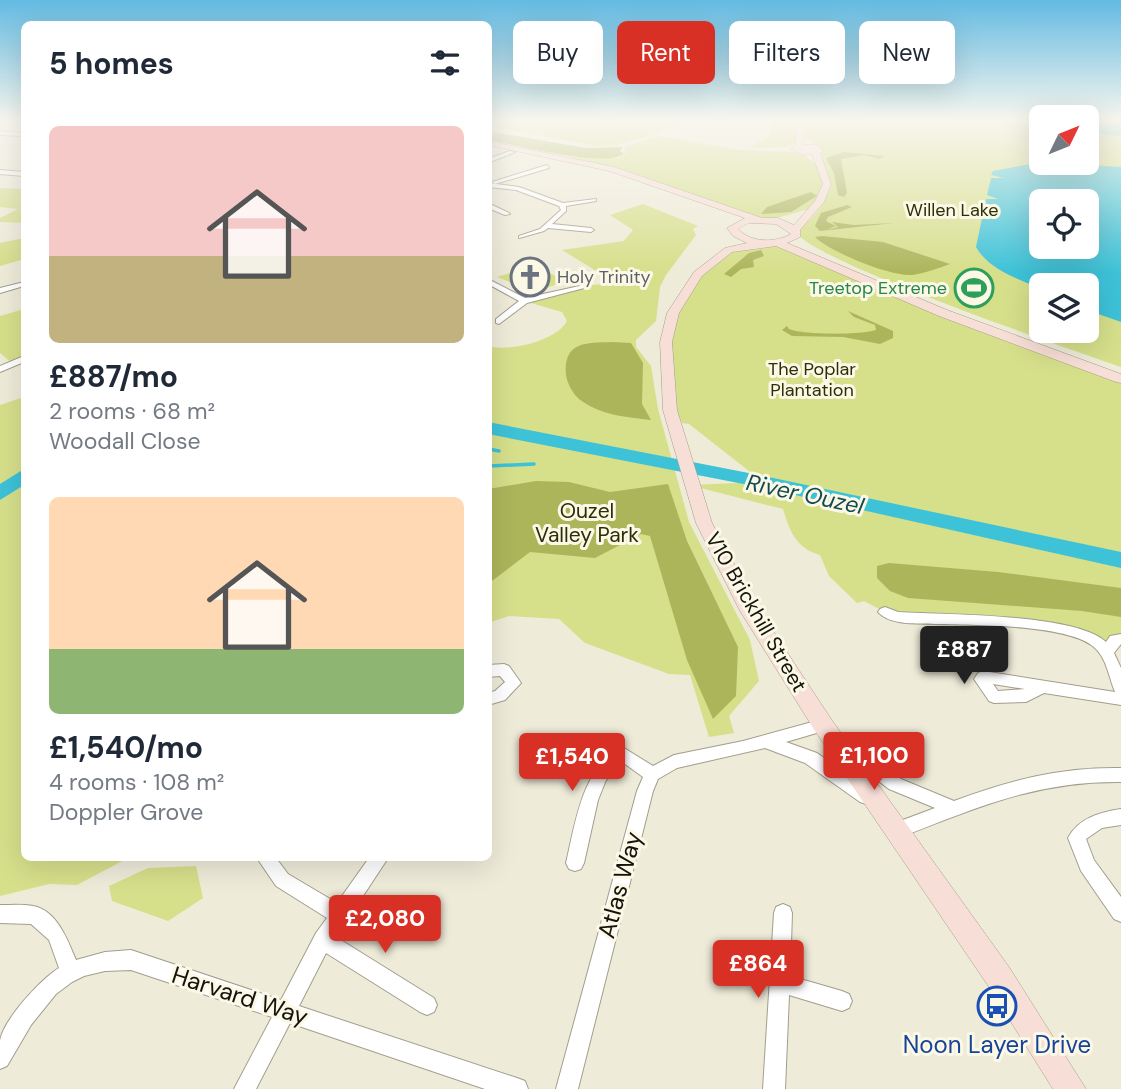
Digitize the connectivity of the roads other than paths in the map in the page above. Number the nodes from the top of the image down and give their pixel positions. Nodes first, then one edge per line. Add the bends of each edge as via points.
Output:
1 (0, 172) edge
2 (529, 172) edge
3 (589, 172) edge
4 (616, 172) edge
5 (822, 172) edge
6 (21, 174) edge
7 (492, 184) edge
8 (492, 185) edge
9 (535, 187) dead end
10 (525, 190) junction
11 (594, 200) dead end
12 (562, 205) junction
13 (492, 207) edge
14 (507, 214) dead end
15 (807, 214) junction
16 (764, 219) junction
17 (548, 226) junction
18 (591, 230) dead end
19 (734, 230) junction
20 (796, 232) junction
21 (521, 237) dead end
22 (771, 242) junction
23 (729, 250) junction
24 (492, 283) edge
25 (21, 285) edge
26 (584, 287) dead end
27 (0, 291) edge
28 (524, 301) junction
29 (499, 321) dead end
30 (21, 360) edge
31 (1121, 367) edge
32 (0, 369) edge
33 (1121, 379) edge
34 (885, 612) dead end
35 (1121, 639) edge
36 (1107, 652) junction
37 (492, 671) edge
38 (1040, 688) dead end
39 (1121, 690) edge
40 (492, 698) edge
41 (1121, 699) edge
42 (823, 725) junction
43 (766, 741) junction
44 (652, 774) junction
45 (1121, 775) edge
46 (881, 807) junction
47 (955, 809) junction
48 (1121, 817) edge
49 (898, 831) junction
50 (268, 861) edge
51 (377, 861) edge
52 (575, 863) dead end
53 (783, 913) dead end
54 (0, 914) edge
55 (1121, 914) edge
56 (340, 915) junction
57 (323, 940) junction
58 (70, 970) junction
59 (780, 983) junction
60 (842, 1001) dead end
61 (427, 1005) dead end
62 (284, 1010) junction
63 (0, 1059) edge
64 (245, 1089) edge
65 (517, 1089) edge
66 (567, 1089) edge
67 (774, 1089) edge
68 (1071, 1089) edge

1 - 6 street
2 - 7 street
3 - 19 street via 660,191 719,214
4 - 16 street
5 - 15 street via 827,184
8 - 10 street
9 - 10 street
10 - 12 street
11 - 12 street
12 - 17 street via 564,210
13 - 14 street
15 - 16 street
15 - 20 street
16 - 19 street
16 - 20 street
17 - 18 street
17 - 21 street
19 - 22 street
19 - 23 street
20 - 22 street, V10 Brickhill Street
20 - 31 street via 821,252 874,275
22 - 23 street, V10 Brickhill Street
22 - 33 street
23 - 42 street, V10 Brickhill Street via 698,274 673,313 666,342 670,410 704,523 750,611
24 - 28 street
25 - 27 street
26 - 28 street
28 - 29 street
30 - 32 street
34 - 36 street via 897,617 1070,630 1097,641
35 - 36 street
36 - 39 street
37 - 40 street via 504,670 514,683
38 - 41 street
42 - 43 street
42 - 46 street, V10 Brickhill Street
42 - 47 street via 895,784
43 - 44 street via 674,762
43 - 46 street via 811,758
44 - 52 street via 624,755 600,776
44 - 66 street, Atlas Way
45 - 47 street via 1085,773 1034,780
46 - 49 street, V10 Brickhill Street
47 - 49 street
48 - 55 street via 1106,818 1077,838 1087,865
49 - 68 street, V10 Brickhill Street
50 - 56 street via 282,880
51 - 56 street
53 - 59 street
54 - 58 street via 35,915 56,934
56 - 57 street
57 - 61 street
57 - 62 street
58 - 62 street, Harvard Way via 108,960 131,960
58 - 63 street, Harvard Way via 31,1003
59 - 60 street
59 - 67 street
62 - 64 street
62 - 65 street, Harvard Way

